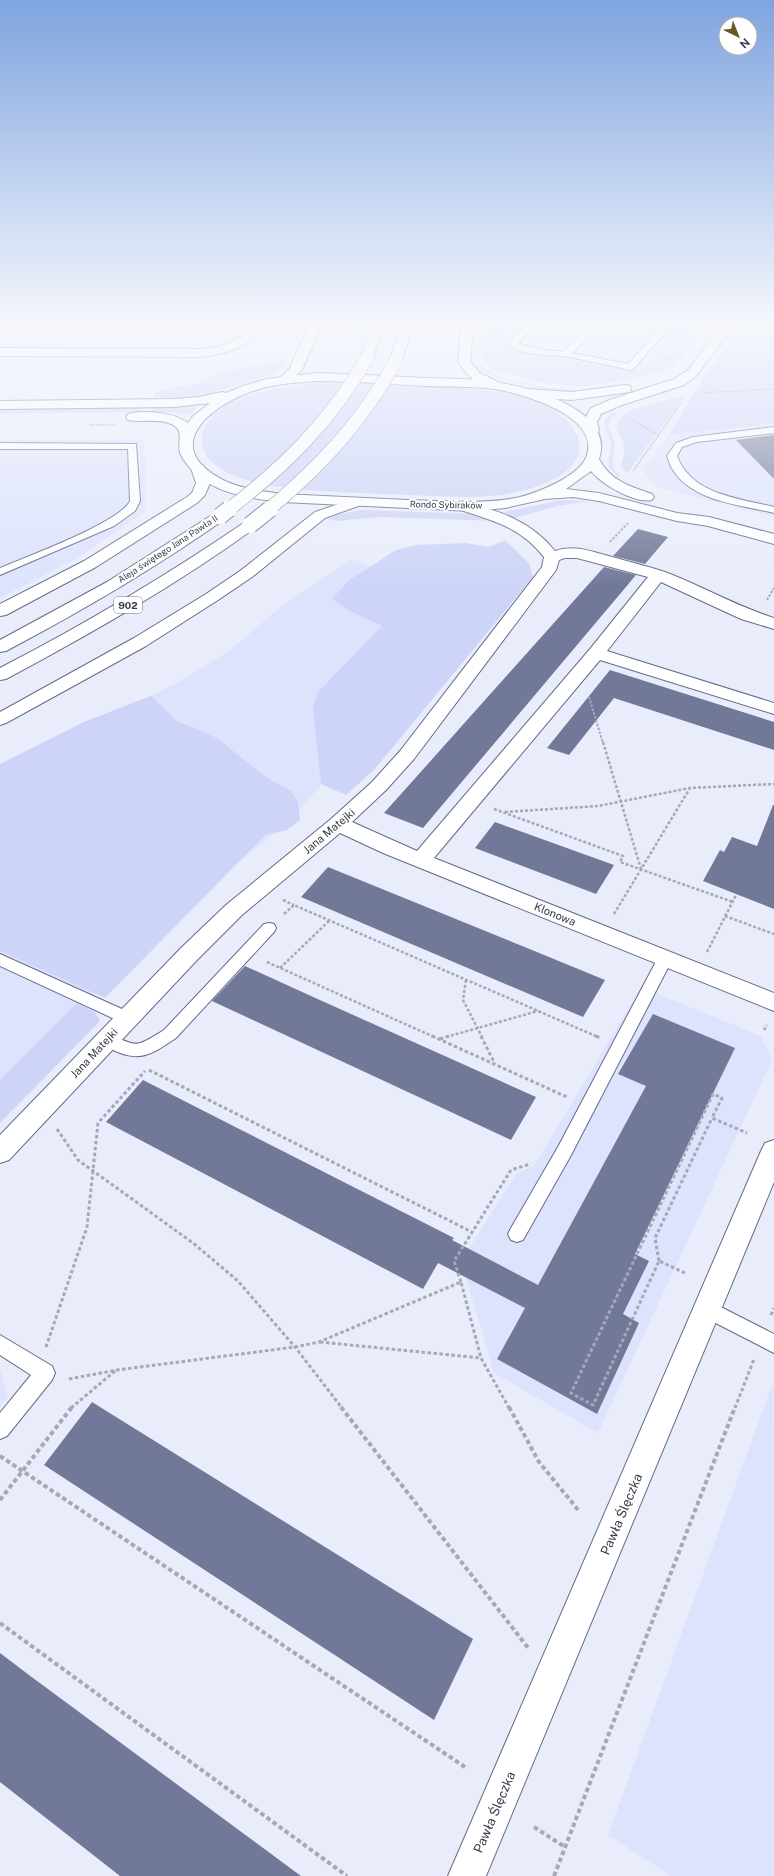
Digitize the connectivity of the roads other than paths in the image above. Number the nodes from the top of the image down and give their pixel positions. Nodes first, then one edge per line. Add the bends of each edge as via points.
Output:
1 (205, 413) edge
2 (331, 413) edge
3 (364, 413) edge
4 (570, 413) edge
5 (595, 413) edge
6 (119, 417) dead end
7 (774, 430) edge
8 (186, 435) junction
9 (594, 435) junction
10 (0, 446) edge
11 (593, 460) junction
12 (198, 468) junction
13 (536, 497) junction
14 (356, 502) junction
15 (463, 506) junction
16 (774, 510) edge
17 (709, 522) junction
18 (774, 539) edge
19 (552, 557) junction
20 (0, 572) edge
21 (658, 574) junction
22 (0, 611) edge
23 (774, 624) edge
24 (0, 647) edge
25 (596, 653) junction
26 (0, 675) edge
27 (774, 709) edge
28 (0, 719) edge
29 (338, 824) junction
30 (421, 860) junction
31 (269, 928) road end
32 (665, 958) junction
33 (0, 960) edge
34 (774, 1002) edge
35 (127, 1018) junction
36 (106, 1040) junction
37 (774, 1151) edge
38 (0, 1152) edge
39 (517, 1234) dead end
40 (707, 1309) junction
41 (768, 1341) edge
42 (0, 1344) edge
43 (0, 1429) edge
44 (467, 1876) edge

1 - 8 main road via 192,424
2 - 24 main road, Aleja świętego Jana Pawła II / 902, bridge via 313,436 276,471 220,516 123,579
3 - 26 main road, 902, bridge via 344,439 306,477 250,525 209,554 94,625
4 - 9 main road via 583,421
5 - 9 main road via 590,422
6 - 8 main road via 170,420 183,426
7 - 16 lane via 696,439 679,445 672,456 673,464 688,483 701,491
8 - 12 main road, Rondo Sybiraków via 186,450
9 - 11 main road via 596,451
10 - 20 lane via 133,446 135,501 131,508 110,524
11 - 13 main road, Rondo Sybiraków via 570,481
11 - 17 main road via 599,472 614,484 683,509
12 - 14 main road, Rondo Sybiraków via 225,485 262,496
12 - 22 main road via 203,483 198,495 192,500 90,564
13 - 15 main road, Rondo Sybiraków via 487,506
13 - 17 main road via 584,494 677,517
14 - 15 main road, Rondo Sybiraków
14 - 28 main road via 320,515 212,597 140,642
15 - 19 main road via 510,521 546,549
17 - 18 main road
19 - 21 main road via 563,553 578,553
19 - 29 main road, Jana Matejki via 550,567 407,755 379,786
21 - 23 main road via 747,616
21 - 25 main road
25 - 27 main road
25 - 30 main road
29 - 30 main road, Klonowa
29 - 35 main road, Jana Matejki via 234,910
30 - 32 main road, Klonowa
31 - 36 lane via 170,1034 150,1047 136,1051
32 - 34 main road, Klonowa
32 - 39 lane via 564,1152
33 - 35 lane
35 - 36 main road, Jana Matejki
36 - 38 main road, Jana Matejki
37 - 40 main road, Pawła Ślęczka
40 - 41 lane
40 - 44 main road, Pawła Ślęczka
42 - 43 lane via 45,1373

